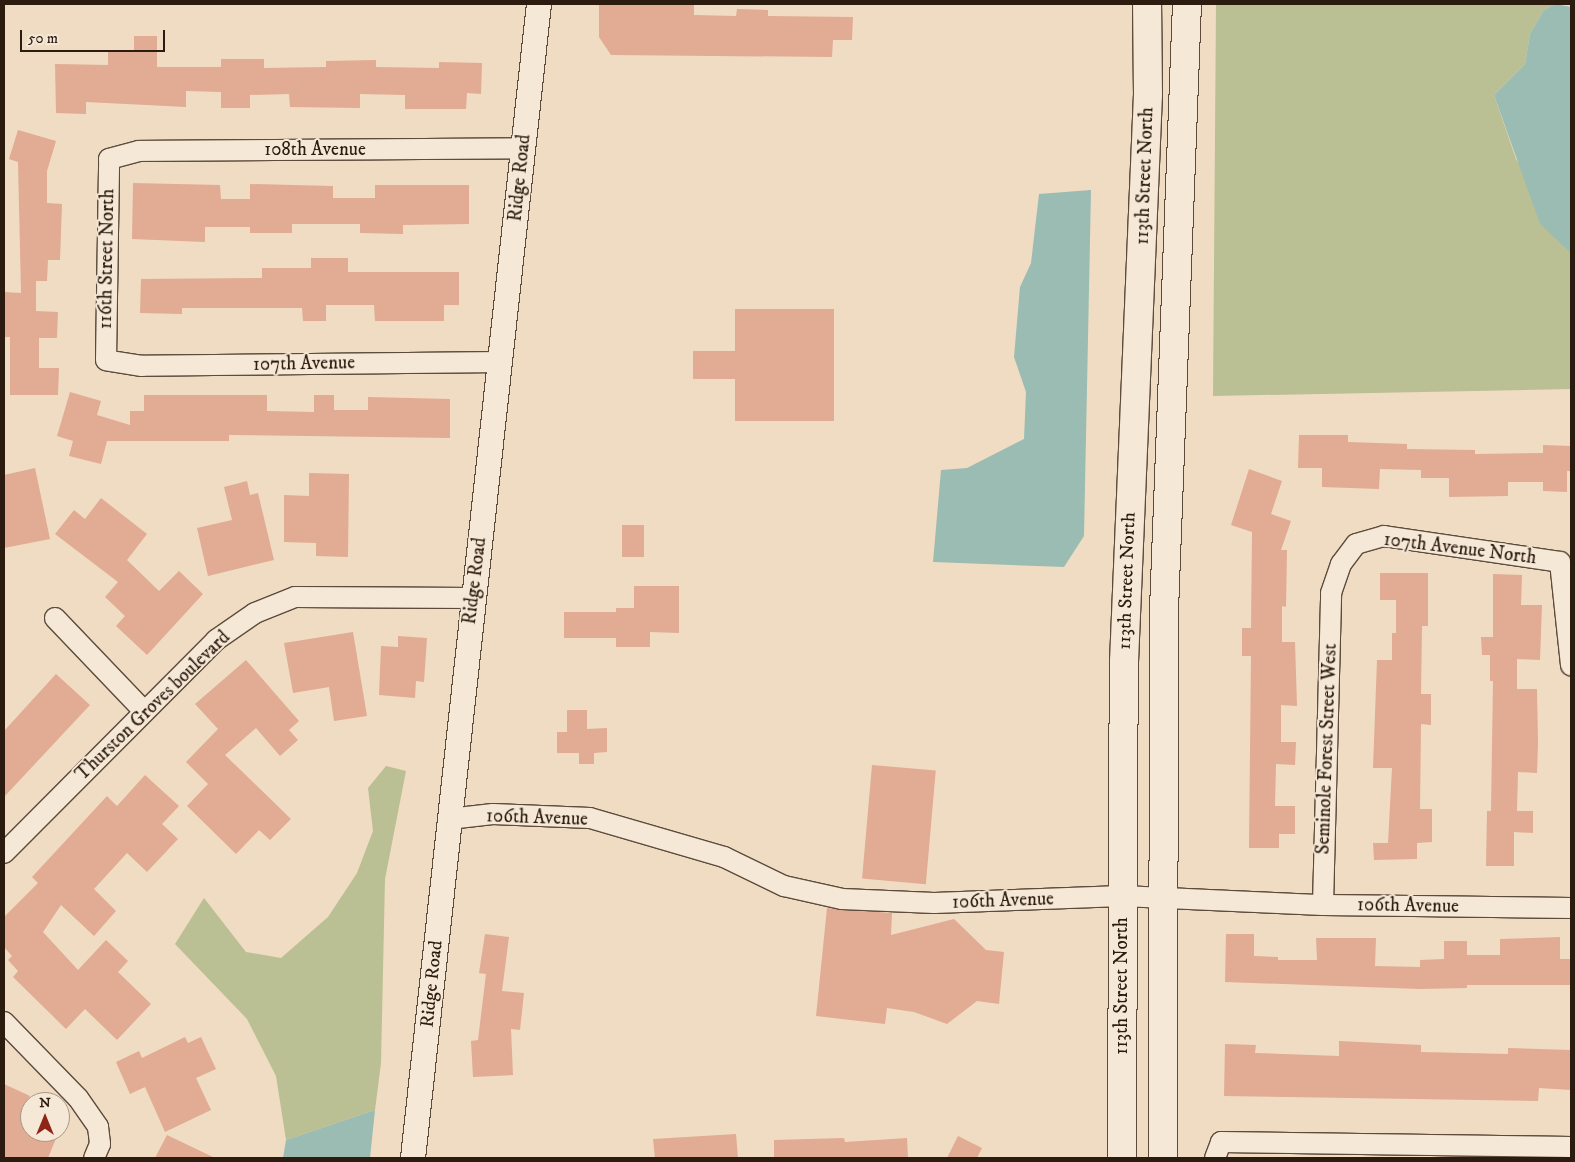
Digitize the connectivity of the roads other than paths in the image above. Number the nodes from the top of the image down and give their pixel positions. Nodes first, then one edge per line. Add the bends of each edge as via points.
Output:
1 (539, 4) edge
2 (1147, 4) edge
3 (1187, 4) edge
4 (522, 148) junction
5 (109, 159) joint
6 (106, 360) joint
7 (502, 362) junction
8 (1332, 593) joint
9 (473, 598) junction
10 (55, 618) dead end
11 (1571, 665) edge
12 (144, 711) junction
13 (449, 819) junction
14 (4, 853) edge
15 (1122, 896) junction
16 (1163, 898) junction
17 (1323, 905) junction
18 (1571, 908) edge
19 (4, 1022) edge
20 (1571, 1147) edge
21 (1218, 1150) edge
22 (1414, 1152) edge
23 (94, 1158) edge
24 (413, 1158) edge
25 (1122, 1158) edge
26 (1163, 1158) edge

1 - 4 street, Ridge Road
2 - 15 main road, 113th Street North via 1148,95 1124,662
3 - 16 main road, 113th Street North via 1164,610
4 - 5 street, 108th Avenue via 139,151
4 - 7 street, Ridge Road
5 - 6 street, 116th Street North
6 - 7 street, 107th Avenue via 142,366
7 - 9 street, Ridge Road
8 - 11 street, 107th Avenue North via 1342,564 1356,544 1384,536 1560,562
8 - 17 street, Seminole Forest Street West
9 - 12 street, Thurston Groves boulevard via 295,597 270,605 216,640
9 - 13 street, Ridge Road
10 - 12 street
12 - 14 street, Thurston Groves boulevard
13 - 15 street, 106th Avenue via 493,814 590,818 724,857 784,886 842,898 934,903
13 - 24 street, Ridge Road
15 - 16 street, 106th Avenue
15 - 25 main road, 113th Street North
16 - 17 street, 106th Avenue
16 - 26 main road, 113th Street North
17 - 18 street, 106th Avenue
19 - 23 street via 78,1098 98,1127 100,1144
20 - 22 street
21 - 22 street

